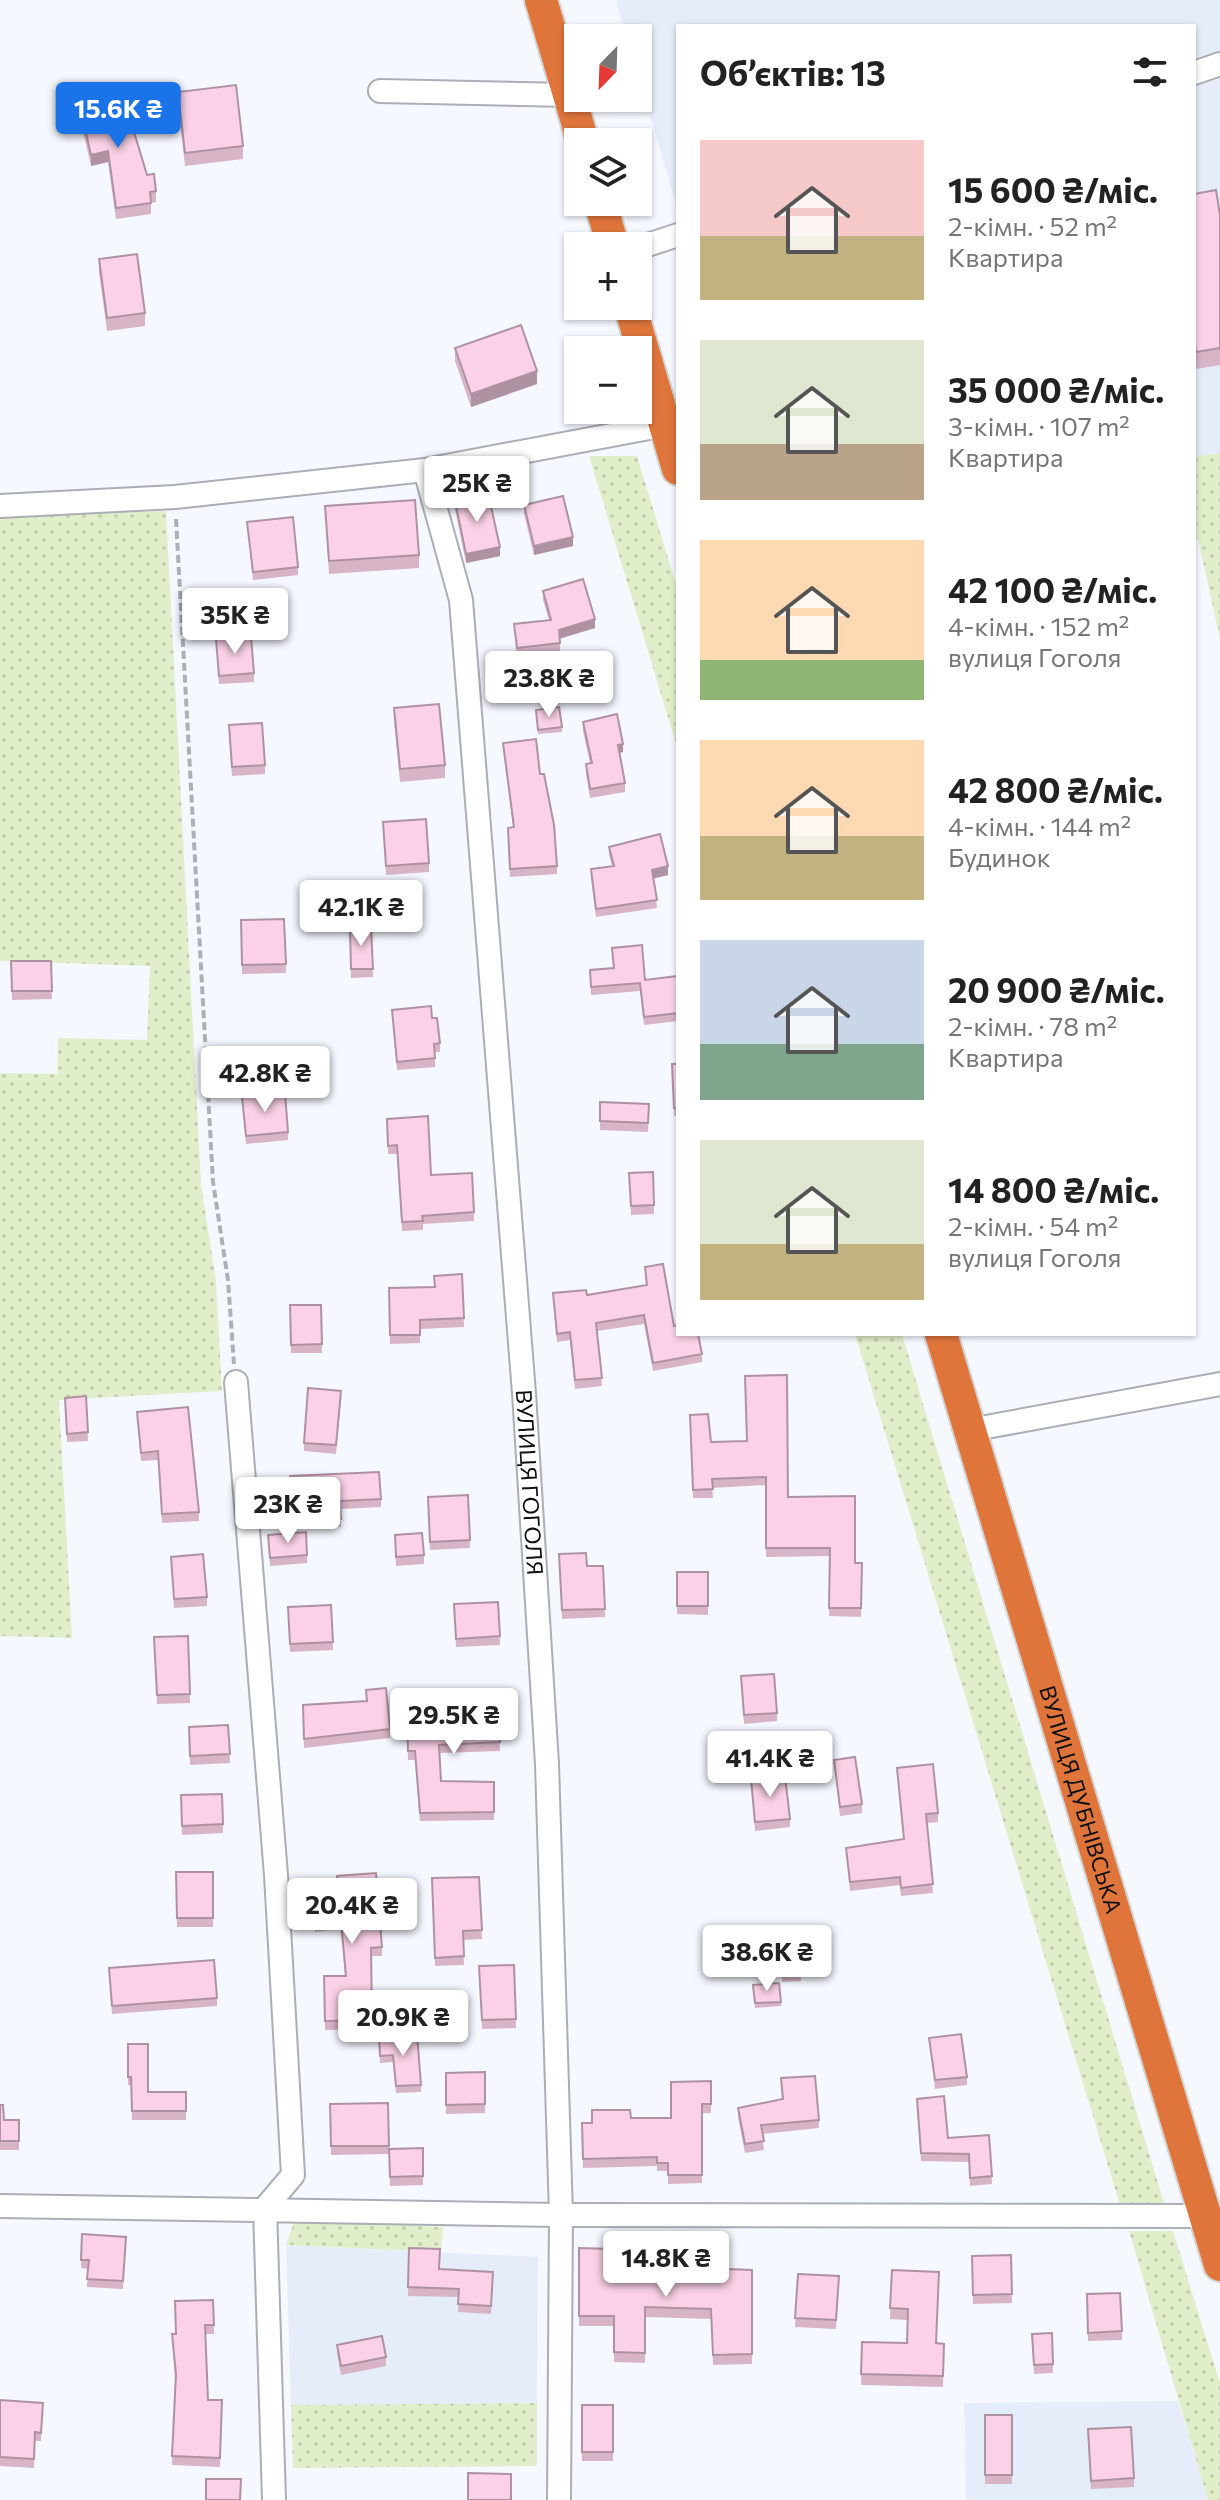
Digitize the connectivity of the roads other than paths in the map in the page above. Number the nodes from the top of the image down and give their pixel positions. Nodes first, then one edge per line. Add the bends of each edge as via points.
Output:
1 (541, 0) edge
2 (1220, 64) edge
3 (1196, 72) edge
4 (564, 78) edge
5 (380, 91) dead end
6 (564, 95) edge
7 (676, 236) edge
8 (652, 243) edge
9 (634, 320) edge
10 (665, 425) junction
11 (676, 462) edge
12 (425, 470) junction
13 (0, 506) edge
14 (942, 1336) edge
15 (236, 1382) road end
16 (1220, 1384) edge
17 (970, 1430) junction
18 (0, 2206) edge
19 (265, 2208) junction
20 (561, 2215) junction
21 (1204, 2216) junction
22 (1220, 2265) edge
23 (274, 2500) edge
24 (559, 2500) edge

1 - 4 highway
2 - 3 street
5 - 6 street
7 - 8 street
9 - 10 highway
10 - 11 highway
10 - 12 street
12 - 13 street via 175,497
12 - 20 street, ВУЛИЦЯ ГОГОЛЯ via 461,600 521,1361 547,1764
14 - 17 highway, ВУЛИЦЯ ДУБНІВСЬКА
15 - 19 street via 276,1875 293,2175
16 - 17 street
17 - 21 highway, ВУЛИЦЯ ДУБНІВСЬКА
18 - 19 street
19 - 20 street
19 - 23 street
20 - 21 street
20 - 24 street, ВУЛИЦЯ ГОГОЛЯ
21 - 22 highway, ВУЛИЦЯ ДУБНІВСЬКА

